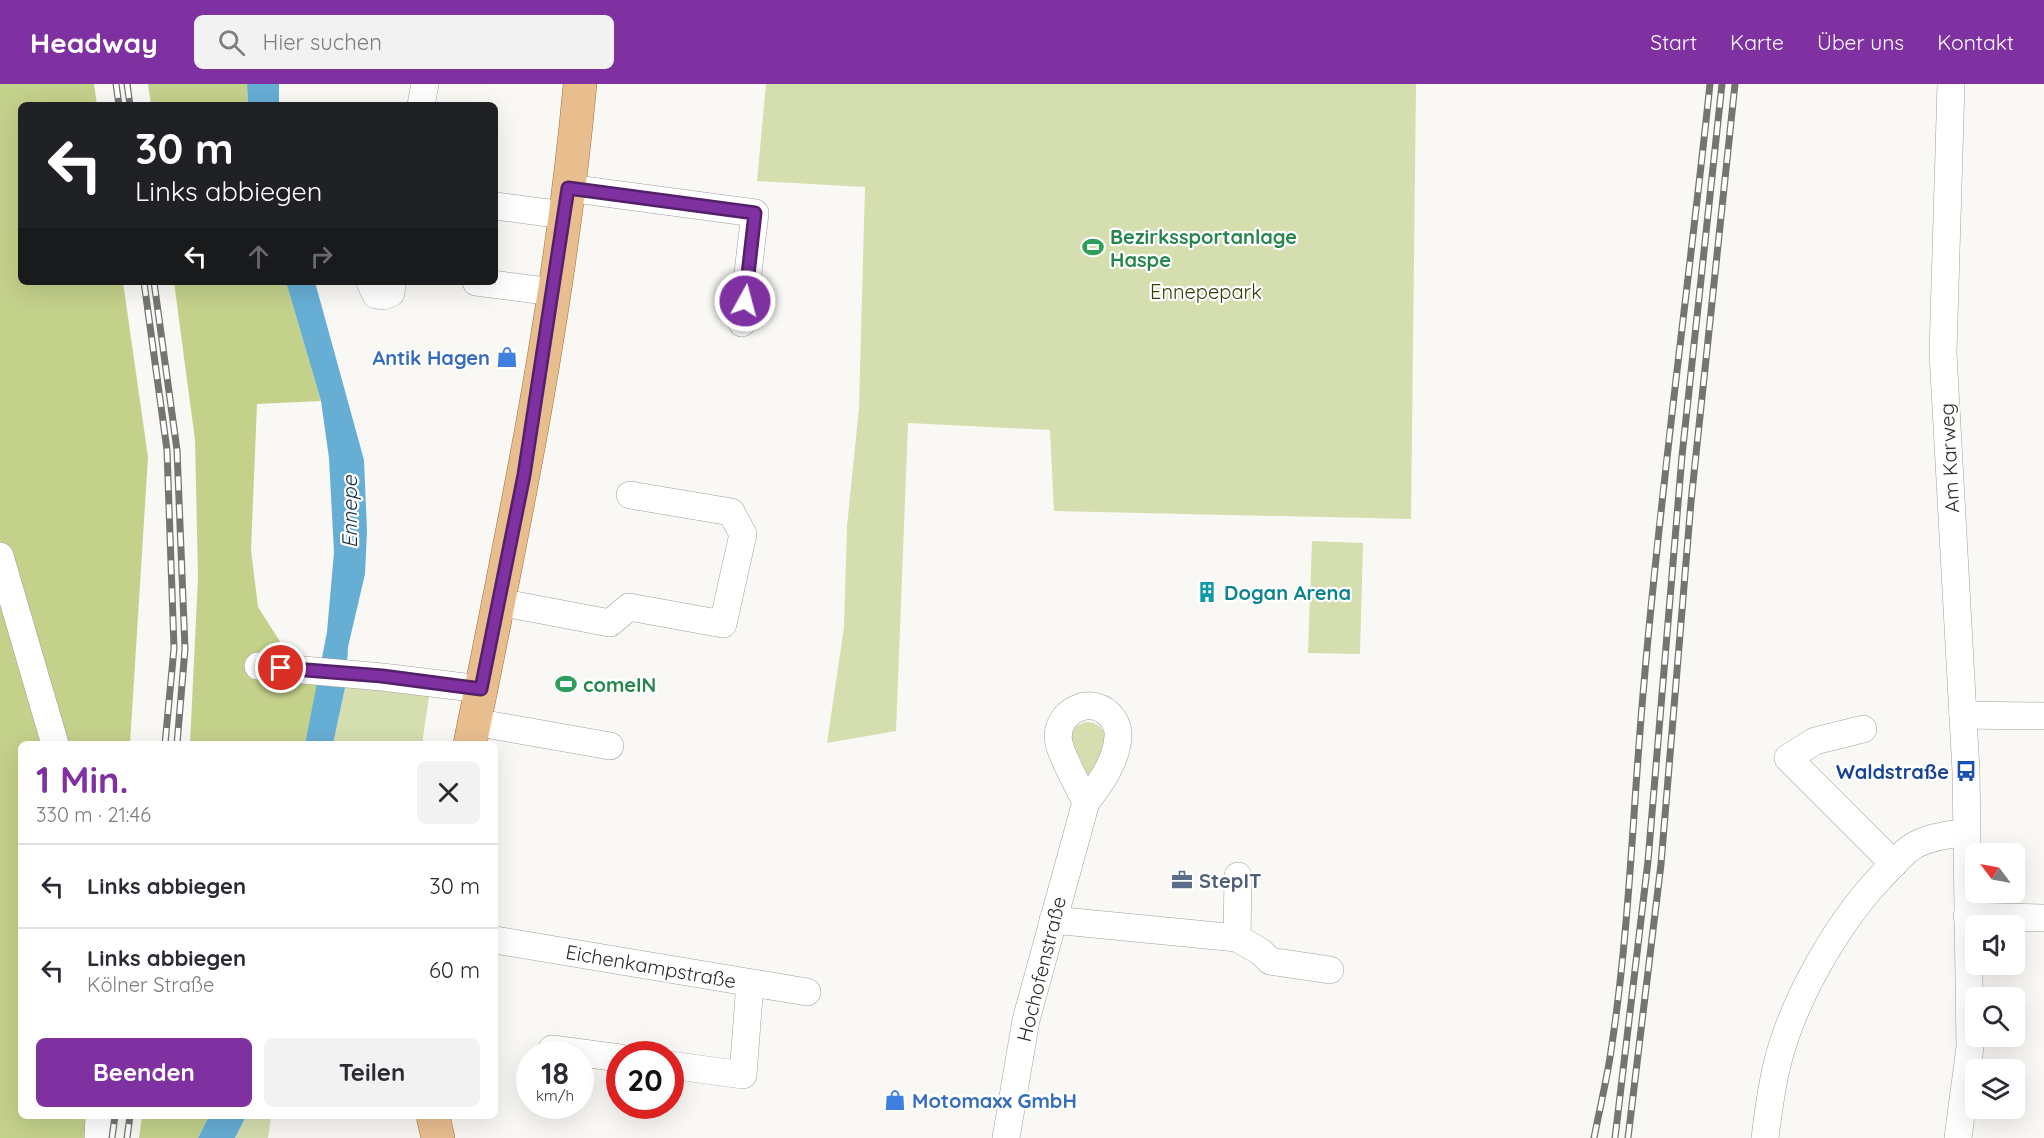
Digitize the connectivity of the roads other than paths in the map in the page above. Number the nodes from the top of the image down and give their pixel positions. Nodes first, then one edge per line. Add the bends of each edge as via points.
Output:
1 (425, 84) edge
2 (580, 84) edge
3 (1950, 84) edge
4 (422, 102) edge
5 (566, 202) junction
6 (498, 206) edge
7 (371, 285) edge
8 (392, 285) edge
9 (498, 285) edge
10 (553, 292) junction
11 (742, 323) dead end
12 (630, 495) dead end
13 (0, 556) edge
14 (498, 602) junction
15 (258, 666) dead end
16 (481, 689) junction
17 (1963, 715) junction
18 (2044, 716) edge
19 (1863, 729) dead end
20 (472, 733) edge
21 (54, 741) edge
22 (610, 746) dead end
23 (1086, 802) dead end
24 (1966, 833) junction
25 (1894, 864) junction
26 (1238, 876) dead end
27 (1966, 915) edge
28 (2025, 918) edge
29 (2044, 918) edge
30 (1053, 920) junction
31 (1237, 938) junction
32 (498, 941) edge
33 (1330, 970) dead end
34 (1968, 975) edge
35 (750, 983) junction
36 (807, 992) dead end
37 (684, 1067) edge
38 (99, 1119) edge
39 (434, 1119) edge
40 (98, 1138) edge
41 (438, 1138) edge
42 (1006, 1138) edge
43 (1765, 1138) edge
44 (1958, 1138) edge

1 - 4 street
2 - 5 main road
3 - 17 street, Am Karweg via 1943,353
5 - 6 street
5 - 10 main road
5 - 11 street via 755,213
7 - 8 street via 376,295 383,296 391,293
9 - 10 street
10 - 14 main road via 524,475
12 - 14 street via 731,512 743,534 723,624 629,608 610,623
13 - 21 street
14 - 16 main road
15 - 16 street
16 - 20 main road
17 - 18 street
17 - 24 street, Am Karweg
19 - 25 street via 1815,741 1788,758
20 - 22 street
23 - 30 street, Hochofenstraße
24 - 25 street via 1944,835 1915,845
24 - 27 street, Am Karweg
25 - 43 street via 1860,900 1802,996 1777,1064
26 - 31 street
28 - 29 street
30 - 31 street
30 - 42 street, Hochofenstraße via 1026,1020
31 - 33 street via 1270,961
32 - 35 street, Eichenkampstraße
34 - 44 street, Am Karweg via 1970,1047
35 - 36 street, Eichenkampstraße
35 - 37 street via 743,1075
38 - 40 street
39 - 41 main road

